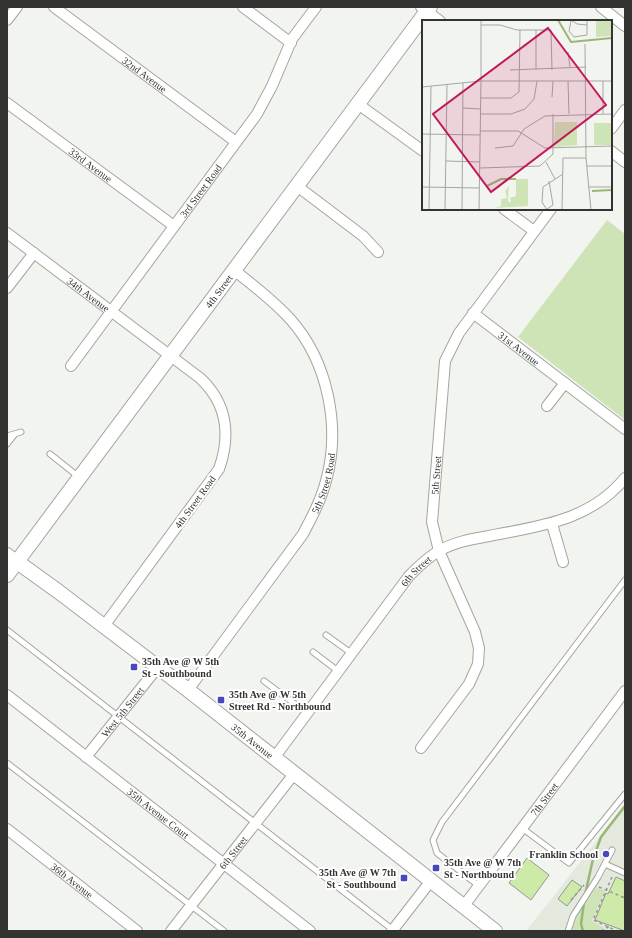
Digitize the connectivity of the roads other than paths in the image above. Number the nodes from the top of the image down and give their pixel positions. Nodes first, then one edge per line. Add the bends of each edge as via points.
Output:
1 (17, 7) edge
2 (54, 7) edge
3 (243, 7) edge
4 (316, 7) edge
5 (601, 7) edge
6 (426, 8) edge
7 (7, 20) edge
8 (439, 20) edge
9 (625, 26) edge
10 (291, 43) junction
11 (7, 102) edge
12 (358, 104) junction
13 (625, 110) edge
14 (612, 128) edge
15 (236, 142) junction
16 (422, 150) edge
17 (612, 152) edge
18 (625, 162) edge
19 (297, 186) junction
20 (505, 210) edge
21 (550, 210) edge
22 (174, 226) junction
23 (534, 231) junction
24 (7, 234) edge
25 (378, 252) dead end
26 (34, 253) junction
27 (234, 270) junction
28 (7, 288) edge
29 (112, 311) junction
30 (473, 313) junction
31 (170, 355) junction
32 (71, 366) dead end
33 (565, 383) junction
34 (547, 406) dead end
35 (625, 429) edge
36 (21, 432) dead end
37 (15, 434) junction
38 (7, 436) edge
39 (7, 444) edge
40 (50, 454) dead end
41 (79, 477) junction
42 (625, 478) edge
43 (552, 524) junction
44 (439, 551) junction
45 (12, 558) edge
46 (563, 562) dead end
47 (7, 575) edge
48 (625, 580) edge
49 (104, 626) junction
50 (7, 630) edge
51 (326, 635) dead end
52 (313, 652) dead end
53 (351, 653) junction
54 (158, 667) junction
55 (338, 671) junction
56 (264, 681) dead end
57 (188, 690) junction
58 (625, 691) edge
59 (7, 695) edge
60 (307, 713) junction
61 (118, 717) junction
62 (421, 748) dead end
63 (86, 757) junction
64 (274, 758) junction
65 (7, 763) edge
66 (294, 774) junction
67 (625, 794) edge
68 (256, 823) junction
69 (522, 828) junction
70 (7, 829) edge
71 (612, 850) dead end
72 (605, 864) junction
73 (224, 865) junction
74 (625, 873) edge
75 (430, 882) junction
76 (479, 886) junction
77 (192, 906) junction
78 (463, 907) junction
79 (138, 931) edge
80 (172, 931) edge
81 (224, 931) edge
82 (310, 931) edge
83 (392, 931) edge
84 (495, 931) edge
85 (568, 931) edge

1 - 7 street
2 - 15 street, 32nd Avenue
3 - 10 street
4 - 10 street, 3rd Street Road
5 - 9 street
6 - 8 street
6 - 12 main road, 4th Street
10 - 15 street, 3rd Street Road via 257,114
11 - 22 street, 33rd Avenue
12 - 16 street
12 - 19 main road, 4th Street
13 - 14 street
15 - 22 street, 3rd Street Road
17 - 18 street
19 - 25 street via 363,236
19 - 27 main road, 4th Street
20 - 23 street
21 - 23 street, 5th Street
22 - 29 street, 3rd Street Road
23 - 30 street, 5th Street
24 - 26 street, 34th Avenue
26 - 28 street
26 - 29 street, 34th Avenue
27 - 31 main road, 4th Street
27 - 57 street, 5th Street Road via 271,299 287,316 313,353 329,401 332,441 326,481 317,507 303,534
29 - 31 street, 34th Avenue
29 - 32 street, 3rd Street Road
30 - 33 street, 31st Avenue
30 - 44 street, 5th Street via 452,343 446,361 432,522
31 - 41 main road, 4th Street
31 - 49 street, 4th Street Road via 200,378 216,396 226,427 224,453 214,476
33 - 34 street
33 - 35 street, 31st Avenue
36 - 37 lane
37 - 38 lane
37 - 39 lane
40 - 41 lane
41 - 45 main road, 4th Street
42 - 43 street, 6th Street via 615,491 598,504
43 - 44 street, 6th Street via 472,539
43 - 46 street
44 - 53 street, 6th Street via 409,576
44 - 62 street, 5th Street via 475,632 479,648 478,664 469,684
45 - 47 main road, 4th Street
45 - 49 main road, 35th Avenue
48 - 76 lane via 442,822 433,840 437,854
49 - 54 main road, 35th Avenue
50 - 61 lane
51 - 53 lane
52 - 55 lane
53 - 55 street, 6th Street
54 - 57 main road, 35th Avenue
54 - 61 street, West 5th Street
55 - 60 street, 6th Street
56 - 60 lane
57 - 64 main road, 35th Avenue
58 - 69 street, 7th Street
59 - 63 street, 35th Avenue Court
60 - 64 street, 6th Street
61 - 63 street, West 5th Street
61 - 68 lane
63 - 73 street, 35th Avenue Court
64 - 66 main road, 35th Avenue
65 - 77 lane
66 - 68 street, 6th Street
66 - 75 main road, 35th Avenue
67 - 69 lane via 569,863
68 - 73 street, 6th Street
68 - 83 lane
69 - 76 street, 7th Street
70 - 79 street, 36th Avenue
71 - 72 lane
72 - 74 lane
72 - 85 lane via 573,916
73 - 77 street, 6th Street
73 - 82 street, 35th Avenue Court
75 - 78 main road, 35th Avenue
75 - 83 street
76 - 78 street, 7th Street
77 - 80 street, 6th Street
77 - 81 lane
78 - 84 main road, 35th Avenue

